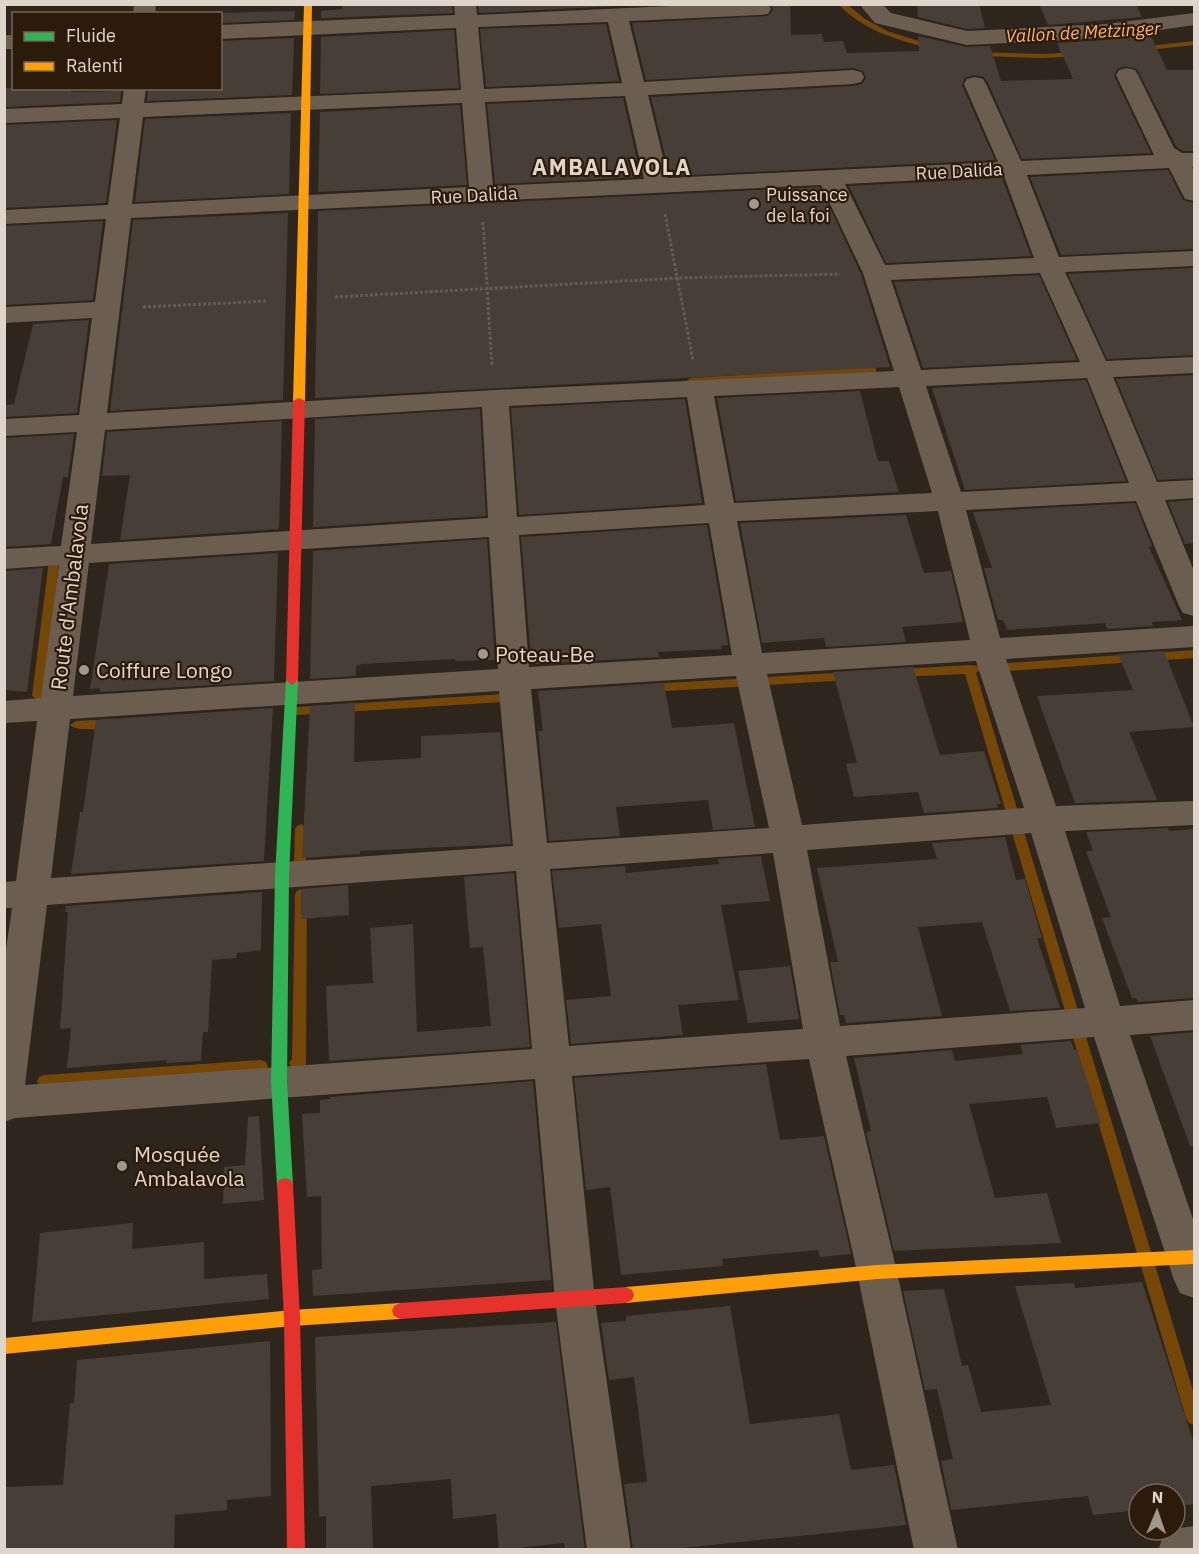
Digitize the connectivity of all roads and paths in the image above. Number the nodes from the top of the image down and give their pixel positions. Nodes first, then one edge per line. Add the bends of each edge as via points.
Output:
1 (308, 4) edge
2 (869, 4) edge
3 (760, 9) dead end
4 (466, 13) edge
5 (617, 15) junction
6 (1194, 19) edge
7 (308, 28) junction
8 (222, 32) edge
9 (1127, 75) dead end
10 (853, 77) dead end
11 (975, 84) dead end
12 (635, 89) junction
13 (474, 95) junction
14 (133, 99) edge
15 (306, 104) junction
16 (4, 116) edge
17 (1186, 161) edge
18 (1013, 169) junction
19 (830, 178) junction
20 (658, 186) junction
21 (482, 194) junction
22 (1194, 194) edge
23 (304, 203) junction
24 (119, 211) junction
25 (4, 217) edge
26 (1194, 258) edge
27 (1049, 265) junction
28 (876, 273) junction
29 (679, 278) junction
30 (487, 289) junction
31 (301, 299) junction
32 (106, 309) junction
33 (4, 315) edge
34 (1194, 365) edge
35 (1098, 370) junction
36 (696, 376) junction
37 (909, 378) junction
38 (494, 386) junction
39 (299, 410) junction
40 (92, 422) junction
41 (4, 428) edge
42 (1194, 489) edge
43 (1148, 492) junction
44 (950, 503) junction
45 (721, 513) junction
46 (504, 531) junction
47 (296, 541) junction
48 (75, 554) junction
49 (4, 559) edge
50 (1194, 606) edge
51 (1194, 636) edge
52 (988, 650) junction
53 (749, 665) junction
54 (514, 679) junction
55 (292, 694) junction
56 (55, 708) junction
57 (4, 712) edge
58 (1194, 813) edge
59 (1044, 819) junction
60 (788, 839) junction
61 (531, 857) junction
62 (282, 876) junction
63 (18, 894) edge
64 (1194, 1015) edge
65 (1107, 1021) junction
66 (824, 1042) junction
67 (552, 1062) junction
68 (279, 1082) junction
69 (5, 1104) edge
70 (1192, 1265) edge
71 (877, 1272) junction
72 (575, 1300) junction
73 (292, 1318) junction
74 (4, 1346) edge
75 (1194, 1548) edge
76 (296, 1550) edge
77 (609, 1550) edge
78 (936, 1550) edge
79 (1180, 1550) edge

1 - 7 street
2 - 6 street via 883,18 967,38 1106,31
3 - 5 street
4 - 5 street
4 - 7 street
4 - 13 street
5 - 12 street
7 - 8 street
7 - 15 street
9 - 17 street via 1164,152
10 - 12 street
11 - 18 street
12 - 13 street
12 - 20 street
13 - 15 street
13 - 21 street
14 - 15 street
14 - 16 street
14 - 24 street, Route d'Ambalavola
15 - 23 street
17 - 18 street, Rue Dalida
17 - 22 street
18 - 19 street, Rue Dalida
18 - 27 street
19 - 20 street, Rue Dalida
19 - 28 street
20 - 21 street, Rue Dalida
20 - 29 path
21 - 23 street, Rue Dalida
21 - 30 path
23 - 24 street, Rue Dalida
23 - 31 street
24 - 25 street, Rue Dalida
24 - 32 street, Route d'Ambalavola
26 - 27 street
27 - 28 street
27 - 35 street
28 - 29 path
28 - 37 street
29 - 30 path
29 - 36 path
30 - 31 path
30 - 38 path
31 - 32 path
31 - 39 street
32 - 33 street
32 - 40 street, Route d'Ambalavola
34 - 35 street
35 - 37 street
35 - 43 street
36 - 37 street
36 - 38 street
36 - 45 street
37 - 44 street
38 - 39 street
38 - 46 street
39 - 40 street
39 - 47 street
40 - 41 street
40 - 48 street, Route d'Ambalavola
42 - 43 street
43 - 44 street
43 - 50 street
44 - 45 street
44 - 52 street
45 - 46 street
45 - 53 street
46 - 47 street
46 - 54 street
47 - 48 street
47 - 55 street
48 - 49 street
48 - 56 street, Route d'Ambalavola
51 - 52 street
52 - 53 street
52 - 59 street
53 - 54 street
53 - 60 street
54 - 55 street
54 - 61 street
55 - 56 street
55 - 62 street
56 - 57 street
56 - 63 street, Route d'Ambalavola
58 - 59 street
59 - 60 street
59 - 65 street
60 - 61 street
60 - 66 street
61 - 62 street
61 - 67 street
62 - 63 street
62 - 68 street
63 - 69 street, Route d'Ambalavola
64 - 65 street
65 - 66 street
65 - 70 street
66 - 67 street
66 - 71 street
67 - 68 street
67 - 72 street
68 - 69 street
68 - 73 street
70 - 71 street
71 - 72 street
71 - 78 street
72 - 73 street
72 - 77 street
73 - 74 street
73 - 76 street
75 - 79 street

